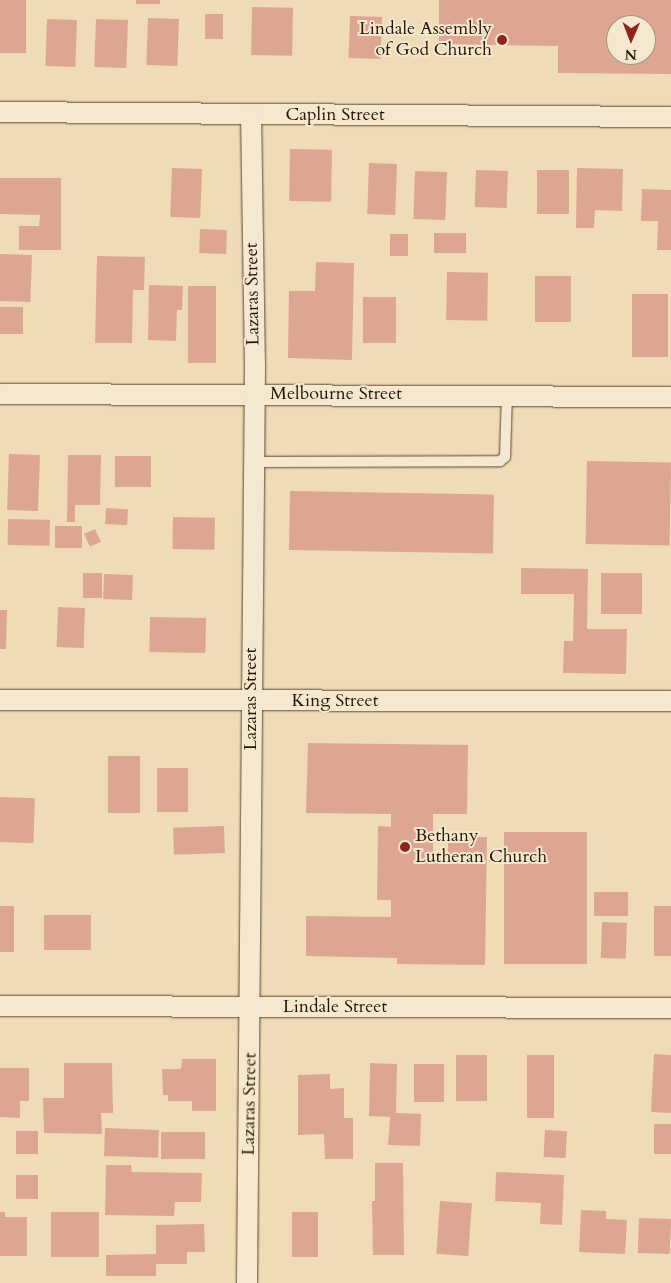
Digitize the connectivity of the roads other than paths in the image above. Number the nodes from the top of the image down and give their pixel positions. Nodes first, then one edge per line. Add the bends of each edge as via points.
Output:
1 (0, 112) edge
2 (251, 115) junction
3 (671, 117) edge
4 (0, 394) edge
5 (254, 394) junction
6 (507, 395) junction
7 (671, 397) edge
8 (254, 462) junction
9 (0, 700) edge
10 (251, 700) junction
11 (671, 701) edge
12 (0, 1006) edge
13 (250, 1007) junction
14 (671, 1008) edge
15 (248, 1283) edge

1 - 2 street, Caplin Street
2 - 3 street, Caplin Street
2 - 5 street, Lazaras Street
4 - 5 street, Melbourne Street
5 - 6 street, Melbourne Street
5 - 8 street, Lazaras Street
6 - 7 street, Melbourne Street
6 - 8 lane via 504,457 500,462
8 - 10 street, Lazaras Street
9 - 10 street, King Street
10 - 11 street, King Street
10 - 13 street, Lazaras Street
12 - 13 street, Lindale Street
13 - 14 street, Lindale Street
13 - 15 street, Lazaras Street

